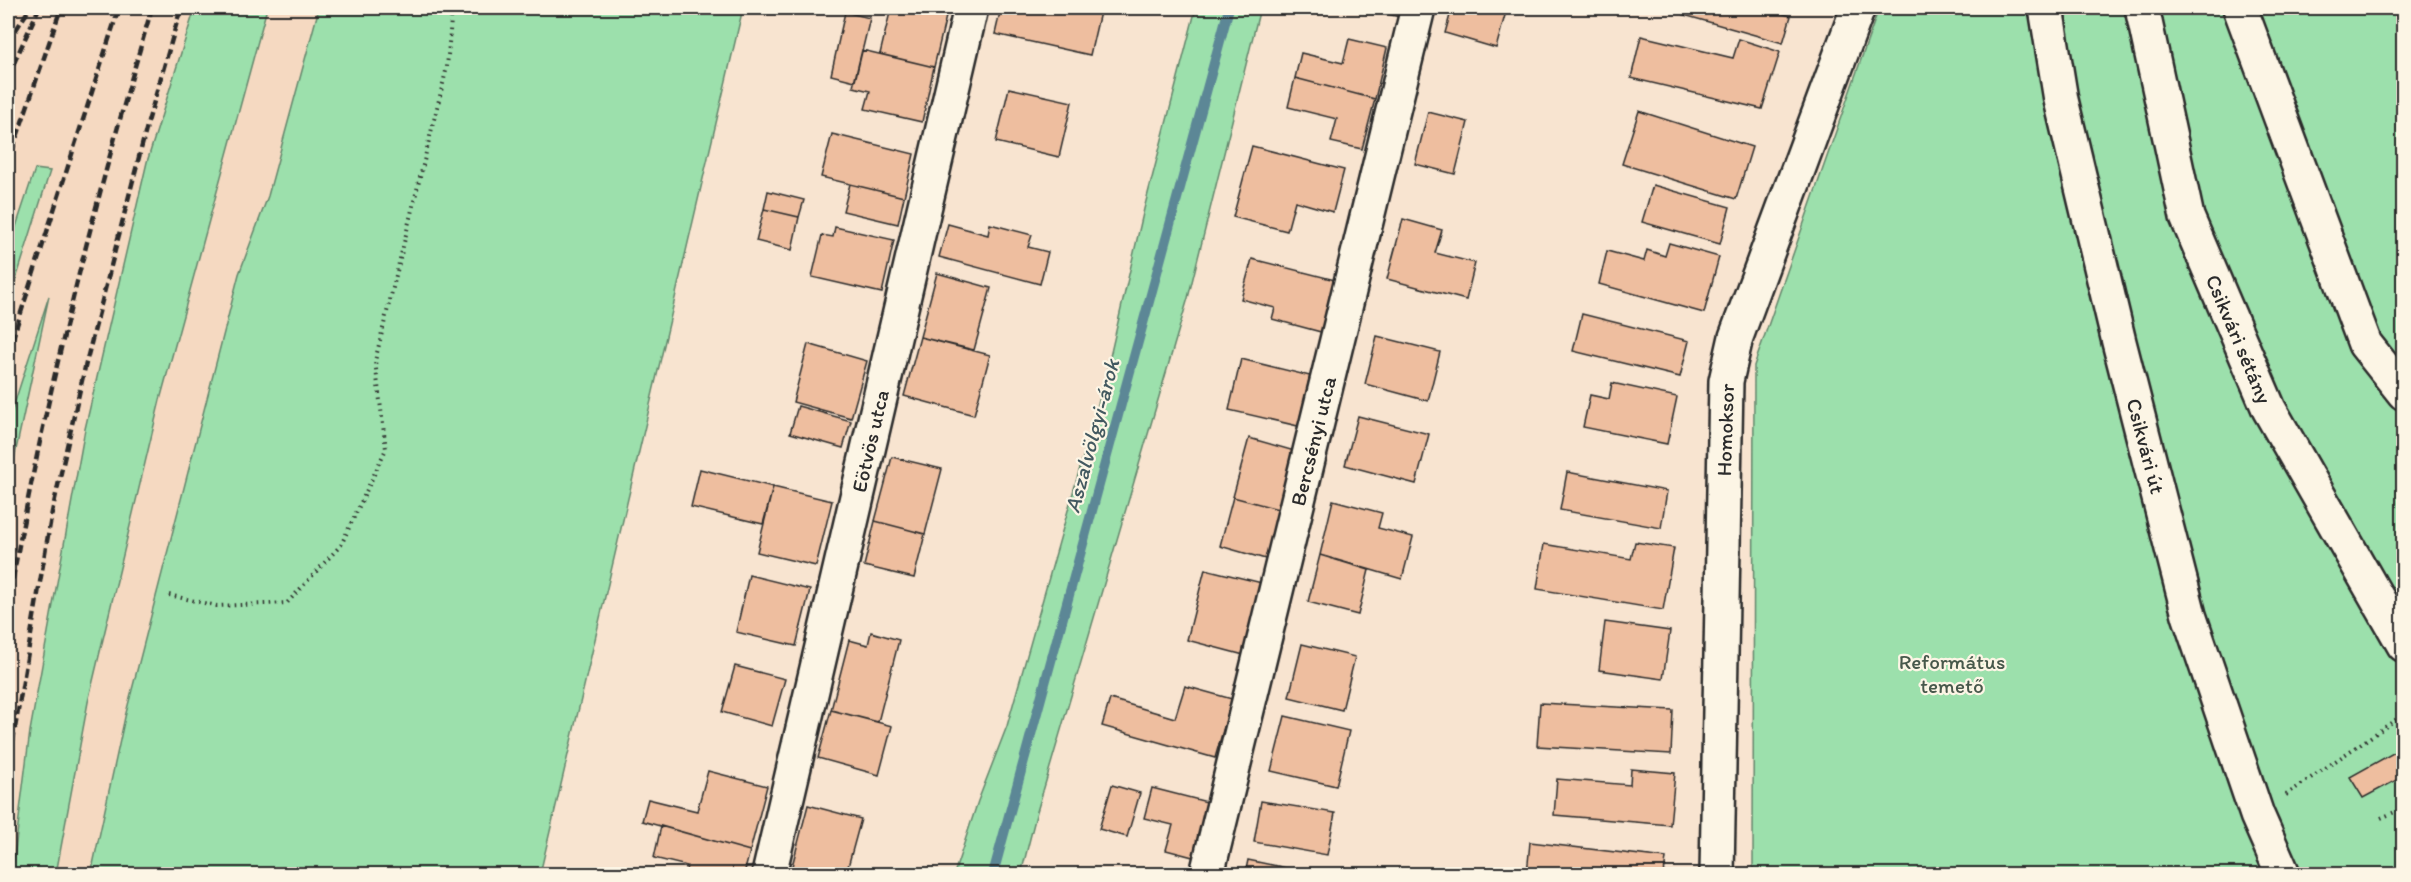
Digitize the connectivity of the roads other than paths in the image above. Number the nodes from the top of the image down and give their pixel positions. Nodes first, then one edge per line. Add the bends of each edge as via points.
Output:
1 (971, 8) edge
2 (1418, 8) edge
3 (1858, 8) edge
4 (2046, 8) edge
5 (2142, 8) edge
6 (2240, 8) edge
7 (2403, 393) edge
8 (2403, 645) edge
9 (769, 874) edge
10 (1207, 874) edge
11 (1717, 874) edge
12 (2283, 874) edge

1 - 9 street, Eötvös utca
2 - 10 street, Bercsényi utca
3 - 11 street, Homoksor via 1736,337 1726,381
4 - 12 street, Csikvári út via 2061,100 2183,592 2257,815
5 - 8 street, Csikvári sétány via 2187,217 2269,410
6 - 7 street via 2366,344

